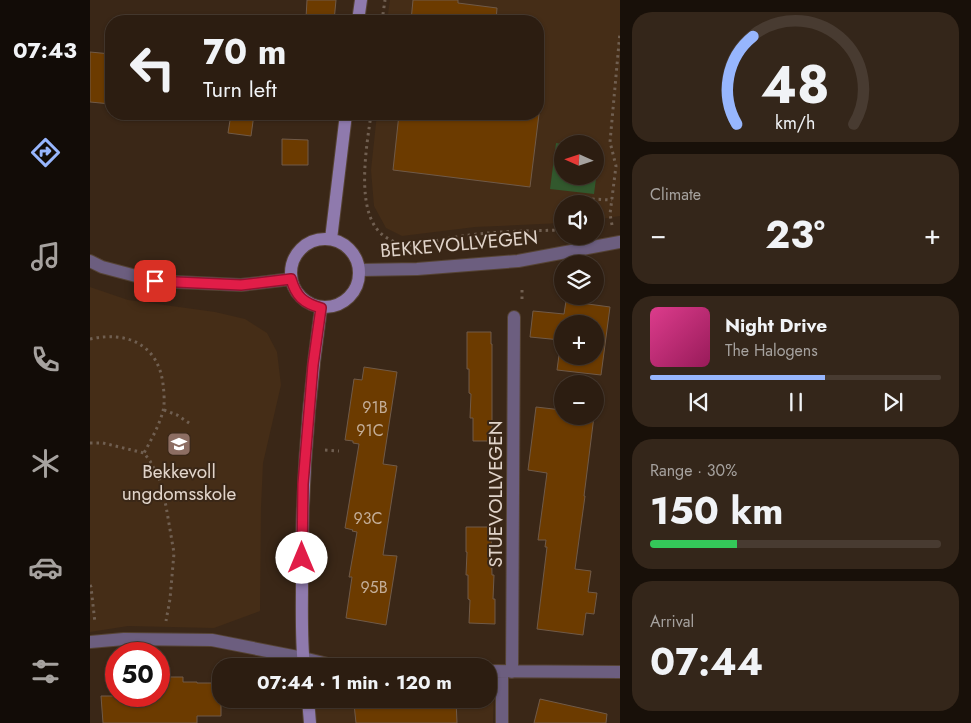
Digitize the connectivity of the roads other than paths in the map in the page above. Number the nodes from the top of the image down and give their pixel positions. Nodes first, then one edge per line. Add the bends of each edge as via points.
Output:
1 (361, 0) edge
2 (359, 15) edge
3 (345, 120) edge
4 (330, 239) junction
5 (618, 243) edge
6 (90, 261) edge
7 (360, 270) junction
8 (291, 279) junction
9 (321, 308) junction
10 (514, 317) dead end
11 (93, 642) edge
12 (287, 658) edge
13 (304, 658) edge
14 (497, 671) edge
15 (507, 672) junction
16 (620, 672) edge
17 (309, 708) edge
18 (310, 723) edge
19 (502, 723) edge

1 - 2 main road
3 - 4 main road
4 - 7 main road via 345,244 355,256
4 - 8 main road via 317,239 296,254 291,266
5 - 7 street, BEKKEVOLLVEGEN via 518,261
6 - 8 street via 155,281 241,285
7 - 9 main road via 358,285 349,298 336,306
8 - 9 main road via 301,298
9 - 13 main road via 303,484
10 - 15 street, STUEVOLLVEGEN
11 - 12 street via 212,640
14 - 15 street
15 - 16 street
15 - 19 street, STUEVOLLVEGEN
17 - 18 main road

